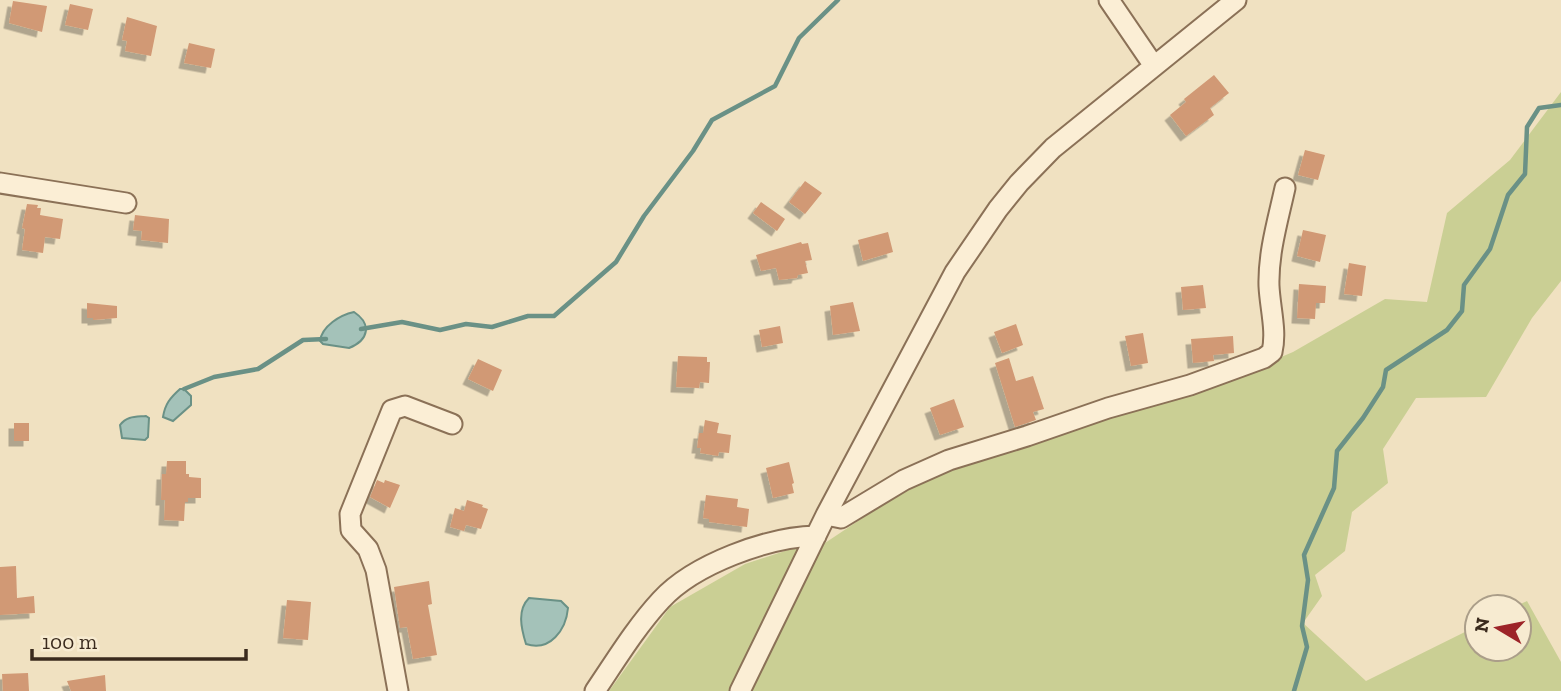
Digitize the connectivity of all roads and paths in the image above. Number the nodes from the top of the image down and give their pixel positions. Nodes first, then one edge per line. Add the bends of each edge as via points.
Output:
1 (1109, 0) edge
2 (1236, 0) edge
3 (1154, 66) junction
4 (0, 183) edge
5 (1285, 188) dead end
6 (126, 203) dead end
7 (452, 424) dead end
8 (826, 516) junction
9 (816, 536) junction
10 (398, 691) edge
11 (595, 691) edge
12 (740, 691) edge

1 - 3 street
2 - 3 street
3 - 8 street via 1053,148 998,209 955,272
4 - 6 street
5 - 8 street via 1269,284 1274,341 1272,352 1264,358 948,460 841,518
7 - 10 street via 405,406 393,410 349,514 351,530 368,549 376,570
8 - 9 street
9 - 11 street via 792,536 695,574 662,598
9 - 12 street

